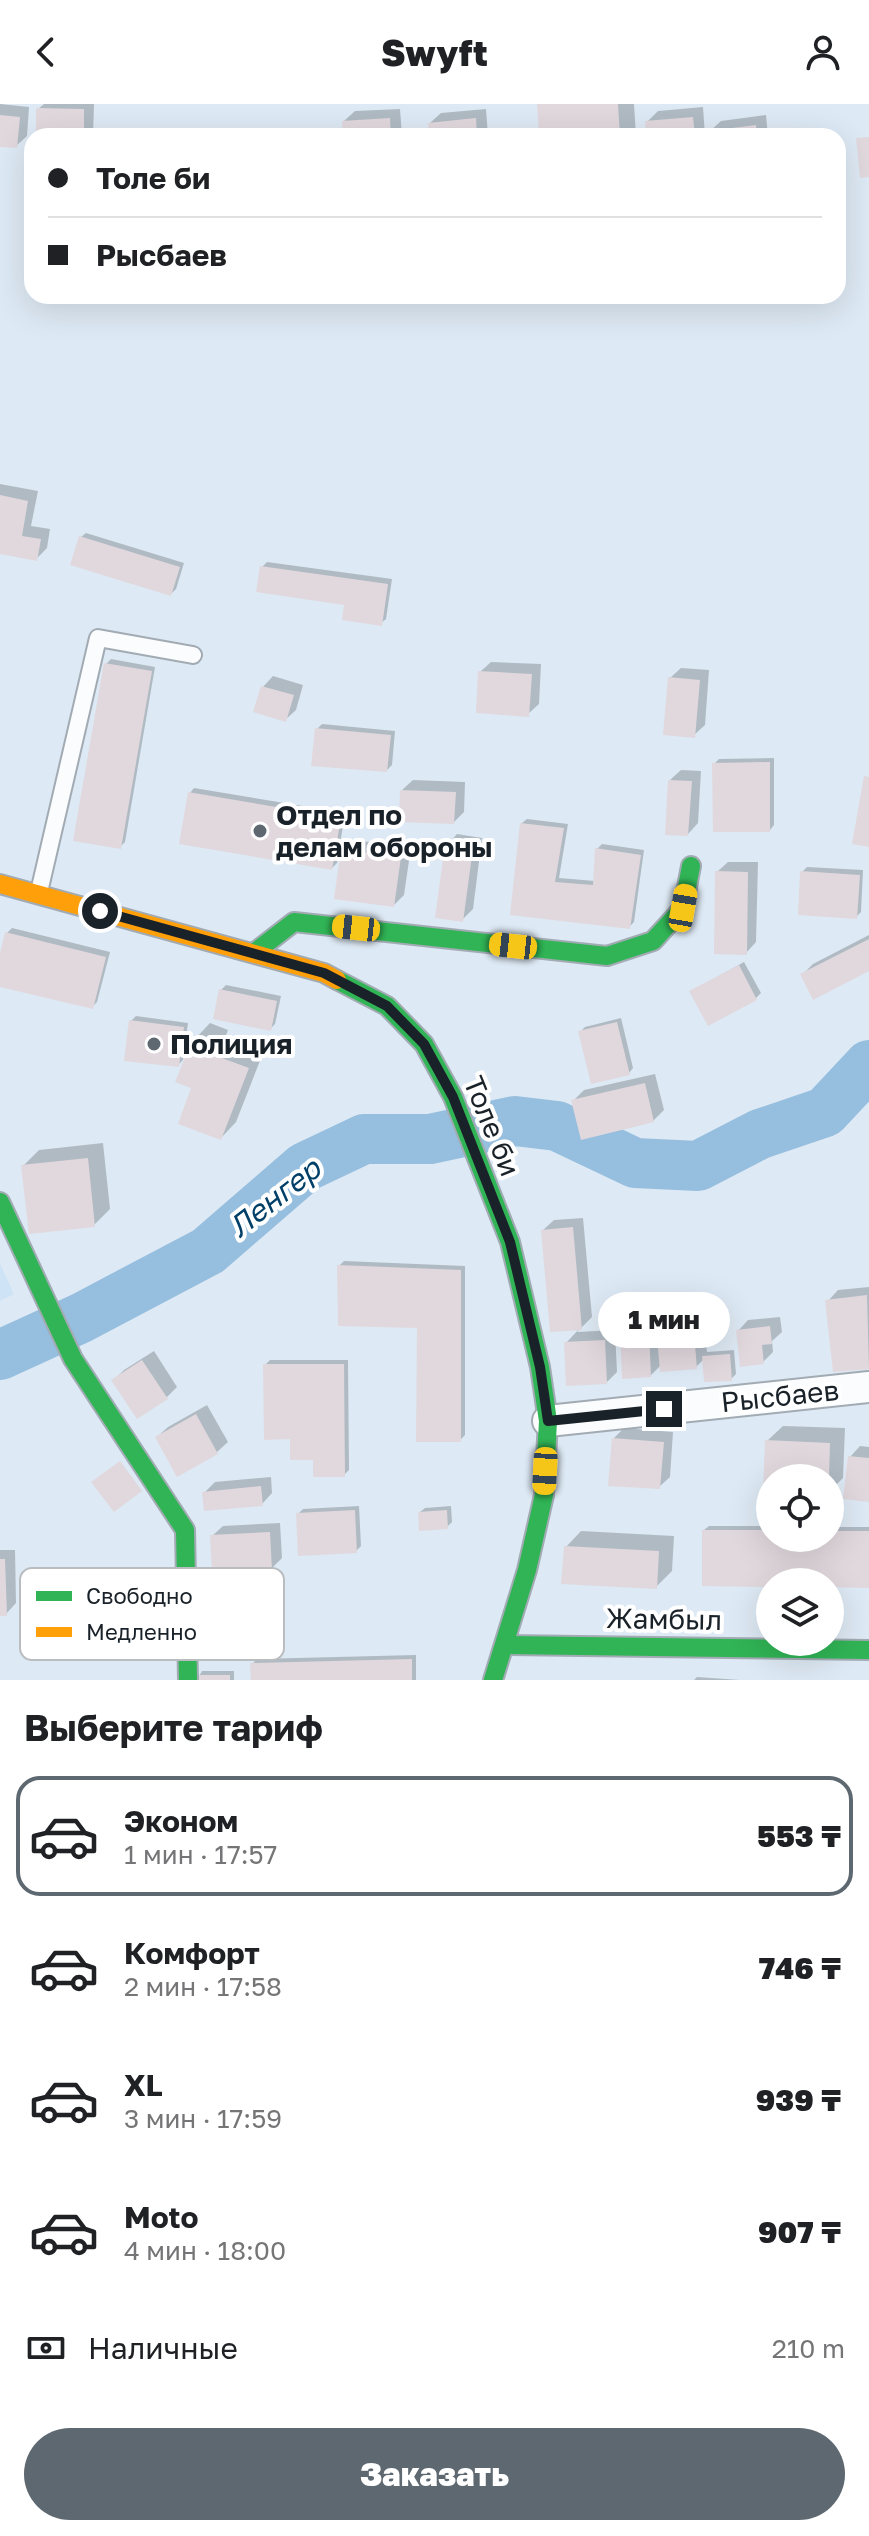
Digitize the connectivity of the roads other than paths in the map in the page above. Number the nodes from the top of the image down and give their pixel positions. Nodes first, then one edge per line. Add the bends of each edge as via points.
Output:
1 (193, 655) dead end
2 (691, 866) dead end
3 (0, 884) edge
4 (39, 894) junction
5 (254, 953) junction
6 (0, 1202) edge
7 (869, 1387) edge
8 (548, 1421) junction
9 (186, 1568) edge
10 (506, 1645) junction
11 (869, 1650) edge
12 (188, 1660) edge
13 (188, 1680) edge
14 (493, 1680) edge

1 - 4 lane via 98,638
2 - 5 street via 683,908 653,941 607,956 294,922
3 - 4 street, Толе би
4 - 5 street, Толе би
5 - 8 street, Толе би via 324,973 387,1006 424,1044 453,1097 510,1242
6 - 9 street via 73,1359 185,1530
7 - 8 street, Рысбаев
8 - 10 street, Толе би via 544,1495
10 - 11 street, Жамбыл
10 - 14 street, Толе би
12 - 13 street

